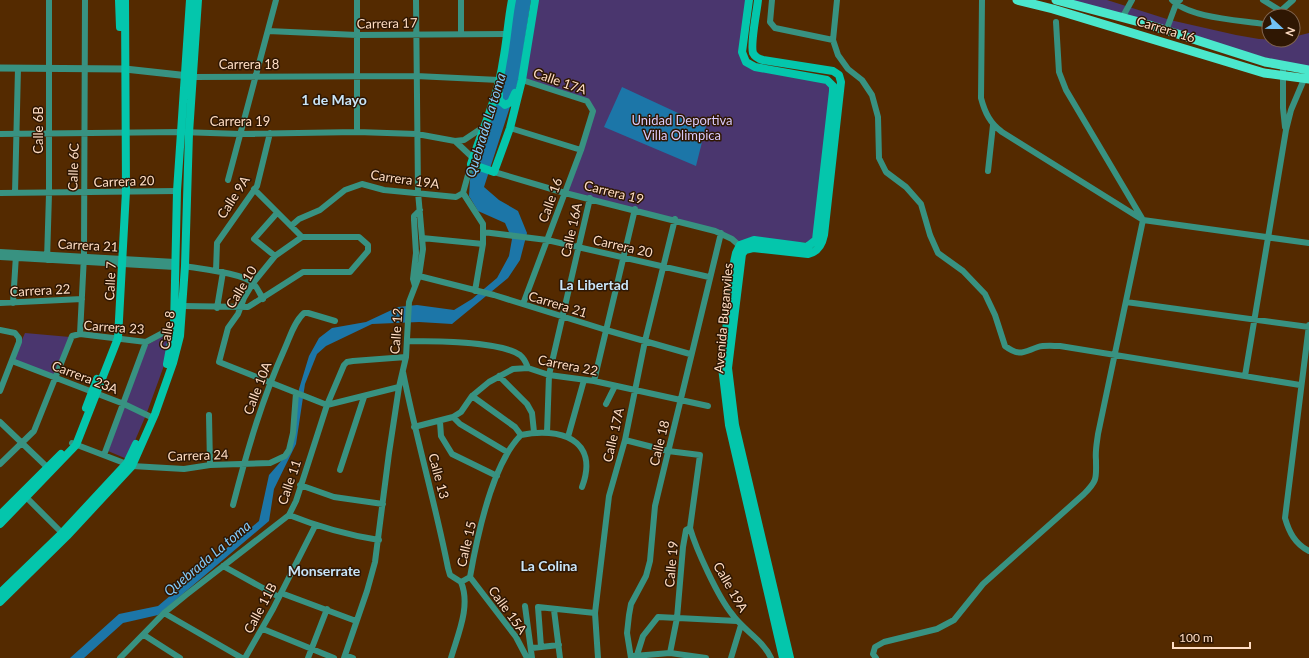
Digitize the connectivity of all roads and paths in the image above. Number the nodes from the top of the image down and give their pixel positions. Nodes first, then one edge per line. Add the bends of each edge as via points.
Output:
1 (50, 0) edge
2 (85, 0) edge
3 (119, 0) edge
4 (125, 0) edge
5 (190, 0) edge
6 (198, 0) edge
7 (276, 0) edge
8 (357, 0) edge
9 (416, 0) edge
10 (461, 0) edge
11 (512, 0) edge
12 (536, 0) edge
13 (749, 0) edge
14 (758, 0) edge
15 (772, 0) edge
16 (837, 0) edge
17 (982, 0) edge
18 (1016, 0) edge
19 (1132, 0) edge
20 (1263, 0) edge
21 (1293, 0) edge
22 (1176, 1) edge
23 (1057, 4) edge
24 (1276, 8) edge
25 (1284, 8) edge
26 (1122, 18) junction
27 (1261, 21) edge
28 (1056, 22) dead end
29 (1166, 30) junction
30 (268, 31) junction
31 (415, 33) junction
32 (461, 33) junction
33 (506, 34) junction
34 (357, 35) junction
35 (833, 40) junction
36 (504, 61) junction
37 (1283, 66) junction
38 (0, 68) edge
39 (18, 68) junction
40 (84, 68) junction
41 (122, 68) junction
42 (49, 69) junction
43 (524, 69) junction
44 (1307, 75) edge
45 (189, 76) junction
46 (358, 76) junction
47 (416, 76) junction
48 (256, 77) junction
49 (1283, 77) junction
50 (499, 80) junction
51 (522, 80) junction
52 (590, 104) joint
53 (485, 126) junction
54 (993, 126) junction
55 (510, 128) junction
56 (1286, 130) junction
57 (185, 132) junction
58 (357, 132) junction
59 (17, 133) junction
60 (85, 133) junction
61 (270, 133) junction
62 (0, 134) edge
63 (49, 134) junction
64 (123, 134) junction
65 (240, 134) junction
66 (417, 134) junction
67 (455, 141) junction
68 (581, 150) junction
69 (472, 162) junction
70 (492, 171) junction
71 (988, 171) dead end
72 (228, 180) dead end
73 (254, 189) junction
74 (124, 191) junction
75 (177, 191) junction
76 (418, 192) junction
77 (565, 192) junction
78 (0, 193) edge
79 (15, 193) junction
80 (83, 193) junction
81 (463, 193) junction
82 (49, 194) junction
83 (590, 198) junction
84 (635, 209) junction
85 (420, 210) junction
86 (277, 213) junction
87 (675, 219) junction
88 (1143, 220) junction
89 (291, 226) junction
90 (483, 232) junction
91 (721, 233) junction
92 (302, 237) junction
93 (422, 238) junction
94 (1268, 238) junction
95 (547, 240) junction
96 (1309, 243) edge
97 (483, 244) junction
98 (580, 247) junction
99 (742, 248) junction
100 (0, 252) edge
101 (16, 255) junction
102 (275, 256) junction
103 (0, 257) edge
104 (47, 257) junction
105 (622, 257) junction
106 (84, 259) junction
107 (121, 261) junction
108 (175, 265) junction
109 (185, 266) junction
110 (664, 266) junction
111 (216, 271) junction
112 (223, 272) junction
113 (419, 276) junction
114 (709, 277) junction
115 (253, 283) junction
116 (415, 286) junction
117 (477, 291) junction
118 (82, 299) junction
119 (263, 299) junction
120 (1126, 302) junction
121 (0, 303) edge
122 (13, 303) junction
123 (523, 304) junction
124 (182, 306) junction
125 (241, 307) junction
126 (217, 308) junction
127 (561, 316) junction
128 (1254, 319) junction
129 (335, 321) dead end
130 (1309, 326) edge
131 (174, 327) junction
132 (0, 330) edge
133 (606, 330) junction
134 (80, 334) junction
135 (116, 338) junction
136 (407, 341) junction
137 (645, 341) junction
138 (146, 342) junction
139 (690, 354) junction
140 (1115, 354) junction
141 (406, 357) junction
142 (12, 361) junction
143 (528, 368) junction
144 (403, 371) junction
145 (549, 375) junction
146 (499, 376) junction
147 (1245, 376) junction
148 (56, 379) junction
149 (584, 380) junction
150 (594, 381) junction
151 (269, 382) junction
152 (615, 386) junction
153 (1300, 386) junction
154 (399, 387) junction
155 (635, 390) junction
156 (0, 391) edge
157 (297, 393) junction
158 (95, 394) junction
159 (472, 396) junction
160 (364, 397) junction
161 (681, 401) junction
162 (124, 404) junction
163 (606, 404) dead end
164 (328, 405) junction
165 (708, 406) dead end
166 (208, 415) dead end
167 (149, 416) junction
168 (453, 417) junction
169 (0, 422) edge
170 (440, 422) junction
171 (414, 427) junction
172 (534, 432) junction
173 (546, 433) junction
174 (521, 435) junction
175 (568, 437) junction
176 (625, 440) junction
177 (23, 442) junction
178 (74, 444) junction
179 (668, 451) junction
180 (507, 452) junction
181 (104, 455) junction
182 (0, 464) edge
183 (130, 464) junction
184 (244, 464) junction
185 (210, 465) junction
186 (47, 467) junction
187 (340, 470) dead end
188 (498, 476) junction
189 (300, 485) junction
190 (582, 487) dead end
191 (23, 495) junction
192 (383, 504) junction
193 (233, 505) dead end
194 (0, 515) edge
195 (290, 515) junction
196 (0, 524) edge
197 (315, 526) junction
198 (690, 528) junction
199 (62, 533) junction
200 (379, 540) junction
201 (1309, 551) edge
202 (223, 566) junction
203 (470, 577) junction
204 (461, 582) junction
205 (0, 593) edge
206 (280, 595) junction
207 (0, 602) edge
208 (525, 606) dead end
209 (327, 609) junction
210 (554, 610) junction
211 (164, 614) junction
212 (595, 614) junction
213 (678, 618) junction
214 (356, 621) junction
215 (739, 623) junction
216 (263, 629) junction
217 (144, 635) junction
218 (558, 645) junction
219 (541, 647) junction
220 (532, 648) junction
221 (312, 650) junction
222 (670, 653) junction
223 (344, 656) edge
224 (633, 656) edge
225 (120, 658) edge
226 (180, 658) edge
227 (242, 658) edge
228 (245, 658) edge
229 (308, 658) edge
230 (334, 658) edge
231 (353, 658) edge
232 (451, 658) edge
233 (527, 658) edge
234 (532, 658) edge
235 (560, 658) edge
236 (598, 658) edge
237 (706, 658) edge
238 (731, 658) edge
239 (771, 658) edge
240 (783, 658) edge
241 (790, 658) edge
242 (876, 658) edge

1 - 42 street, Calle 6B
2 - 40 street, Calle 6C
3 - 41 main road, Calle 7
4 - 41 main road, Calle 7
5 - 45 main road, Calle 8
6 - 45 main road, Calle 8
7 - 30 street
8 - 34 street
9 - 31 street, Calle 12
10 - 32 street
11 - 33 main road
12 - 43 main road
13 - 99 main road, Avenida Buganviles via 742,52 746,62 755,67 827,80 833,86 833,91 816,240 807,247 754,240
14 - 99 main road, Avenida Buganviles via 753,45 756,57 836,73 840,78 841,88 821,246 814,253 808,254
15 - 35 street via 770,22 775,28
16 - 35 street
17 - 54 street via 981,98 985,113
18 - 23 main road, Carrera 16
19 - 26 street
20 - 24 street
21 - 25 street
22 - 27 street via 1202,14
22 - 29 street
23 - 26 main road, Carrera 16
23 - 49 main road, Carrera 16
26 - 29 main road, Carrera 16
28 - 88 street via 1059,72 1066,90
29 - 37 main road, Carrera 16
30 - 34 street, Carrera 17
30 - 48 street
31 - 32 street, Carrera 17
31 - 34 street, Carrera 17
31 - 47 street, Calle 12
32 - 33 street, Carrera 17
33 - 36 main road
34 - 46 street
35 - 140 street via 838,55 862,80 872,95 878,117 879,158 886,172 906,187 921,204 938,253 963,271 985,294 1005,346 1018,353 1027,353 1038,347 1060,346
36 - 43 main road via 498,97 503,104 511,102
36 - 50 main road
37 - 44 main road, Carrera 16
37 - 49 street
38 - 39 street, Carrera 18
39 - 42 street, Carrera 18
39 - 59 street
40 - 41 street, Carrera 18
40 - 42 street, Carrera 18
40 - 60 street, Calle 6C
41 - 45 street, Carrera 18
41 - 64 main road, Calle 7
42 - 63 street, Calle 6B
43 - 51 main road
44 - 49 main road, Carrera 16
44 - 56 street via 1291,110
45 - 48 street, Carrera 18
45 - 57 main road, Calle 8
46 - 47 street, Carrera 18
46 - 48 street, Carrera 18
46 - 58 street
47 - 50 street, Carrera 18
47 - 66 street, Calle 12
48 - 65 street
49 - 56 street
50 - 53 main road
51 - 52 street, Calle 17A
51 - 55 main road
52 - 68 street, Calle 16 via 593,111
53 - 67 street via 471,136
53 - 69 main road
54 - 71 street
54 - 88 street
55 - 68 street
55 - 70 main road
56 - 94 street
57 - 64 street, Carrera 19
57 - 65 street, Carrera 19
57 - 75 main road, Calle 8
57 - 109 main road, Calle 8
58 - 61 street, Carrera 19
58 - 66 street, Carrera 19
59 - 62 street, Carrera 19
59 - 63 street, Carrera 19
59 - 79 street
60 - 63 street, Carrera 19
60 - 64 street, Carrera 19
60 - 80 street, Calle 6C
61 - 65 street, Carrera 19
61 - 73 street, Calle 9A
63 - 82 street, Calle 6B
64 - 74 main road, Calle 7
65 - 72 street
66 - 67 street, Carrera 19
66 - 76 street, Calle 12
67 - 69 street, Carrera 19
68 - 77 street, Calle 16
69 - 70 main road, Carrera 19
69 - 81 street
70 - 77 street, Carrera 19
73 - 86 street
73 - 111 street, Calle 9A via 217,243
74 - 75 street, Carrera 20
74 - 80 street, Carrera 20
74 - 107 main road, Calle 7
75 - 108 main road, Calle 8
76 - 81 street, Carrera 19A via 456,197
76 - 85 street, Calle 12
76 - 89 street, Carrera 19A via 384,190 362,184 345,190 320,210 299,219
77 - 83 street, Carrera 19
77 - 95 street, Calle 16
78 - 79 street, Carrera 20
79 - 82 street, Carrera 20
80 - 82 street, Carrera 20
80 - 106 street, Calle 6C
81 - 90 street via 480,218
82 - 104 street, Calle 6B
83 - 84 street, Carrera 19
83 - 98 street, Calle 16A
84 - 87 street, Carrera 19
84 - 105 street
85 - 93 street, Calle 12
85 - 116 street via 414,216
86 - 89 street
86 - 102 street via 254,239
87 - 91 street, Carrera 19
87 - 110 street, Calle 17A
88 - 94 street
88 - 120 street
89 - 92 street
90 - 95 street, Carrera 20
90 - 97 street
91 - 99 street, Carrera 19
91 - 114 street, Calle 18
92 - 102 street, Calle 10
92 - 119 street via 359,237 368,245 368,251 350,272 303,272
93 - 97 street
93 - 113 street, Calle 12
94 - 96 street
94 - 128 street
95 - 98 street, Carrera 20
95 - 123 street, Calle 16
97 - 117 street
98 - 105 street, Carrera 20
98 - 127 street, Calle 16A
99 - 240 main road, Avenida Buganviles via 736,253 733,267 722,367 729,425
99 - 241 main road, Avenida Buganviles via 728,368 735,425
100 - 101 street, Carrera 21
101 - 103 street, Carrera 21
101 - 104 street, Carrera 21
101 - 122 street
102 - 115 street, Calle 10
104 - 106 street, Carrera 21
105 - 110 street, Carrera 20
105 - 133 street
106 - 107 street, Carrera 21
106 - 118 street, Calle 6C
107 - 108 street, Carrera 21
107 - 135 main road, Calle 7
108 - 131 main road, Calle 8
109 - 111 street
109 - 124 main road, Calle 8
110 - 114 street, Carrera 20
110 - 137 street, Calle 17A
111 - 112 street
112 - 115 street
112 - 126 street
113 - 116 street, Calle 12
113 - 117 street, Carrera 21
114 - 139 street, Calle 18
115 - 119 street
115 - 125 street, Calle 10
116 - 136 street, Calle 12 via 409,302
117 - 123 street, Carrera 21
118 - 122 street, Carrera 22
118 - 134 street, Calle 6C
119 - 125 street via 248,307
120 - 128 street
120 - 140 street
121 - 122 street, Carrera 22
123 - 127 street, Carrera 21
124 - 126 street
124 - 183 main road, Calle 8 via 180,336 173,363 155,414
125 - 126 street
125 - 151 street, Calle 10 via 228,328 219,362
127 - 133 street, Carrera 21
127 - 145 street, Calle 16A
128 - 130 street
128 - 147 street
129 - 151 street, Calle 10A via 308,313 301,316
130 - 153 street
131 - 138 street, Carrera 23
131 - 167 main road, Calle 8 via 168,361
132 - 142 street via 15,333 19,338
133 - 137 street, Carrera 21
133 - 150 street
134 - 135 street, Carrera 23
134 - 148 street, Carrera 23 via 72,336
135 - 138 street, Carrera 23
135 - 158 main road, Calle 7
136 - 141 street, Calle 12
136 - 143 street, Carrera 22 via 441,341 498,347 519,354
137 - 139 street, Carrera 21
137 - 155 street, Calle 17A
138 - 162 street
139 - 161 street, Calle 18
140 - 147 street
140 - 242 street via 1098,434 1097,474 1094,484 983,584 954,620 937,629 884,642 875,647 873,654
141 - 144 street, Calle 12
141 - 164 street via 347,362 339,373
142 - 148 street, Carrera 23A
142 - 156 street
143 - 145 street, Carrera 22
143 - 146 street via 513,369
144 - 154 street, Calle 12
144 - 171 street, Calle 13
145 - 149 street, Carrera 22
145 - 173 street, Calle 16A
146 - 159 street
146 - 172 street via 527,404 532,413
147 - 153 street
148 - 158 street, Carrera 23A
148 - 177 street via 34,431
149 - 150 street, Carrera 22
149 - 175 street
150 - 152 street, Carrera 22
151 - 157 street
151 - 184 street, Calle 10A
152 - 155 street, Carrera 22
152 - 163 street
153 - 201 street via 1284,518 1294,539
154 - 160 street
154 - 192 street, Calle 12
155 - 161 street, Carrera 22
155 - 176 street, Calle 17A
157 - 164 street
157 - 184 street, Carrera 24 via 293,433 285,456 270,462
158 - 162 street, Carrera 23A
158 - 178 main road, Calle 7
159 - 168 street via 461,412
159 - 174 street
160 - 164 street
160 - 187 street
161 - 165 street, Carrera 22
161 - 179 street, Calle 18
162 - 167 street, Carrera 23A
162 - 181 street
164 - 189 street, Calle 11
166 - 185 street
167 - 183 main road, Calle 8
168 - 170 street
168 - 180 street via 460,424
169 - 177 street
170 - 171 street
170 - 188 street via 441,436 452,454
171 - 204 street, Calle 13 via 434,499 450,575
172 - 173 street
172 - 174 street
173 - 175 street
174 - 180 street, Calle 15
175 - 190 street via 580,444 586,457
176 - 179 street
176 - 212 street, Calle 17A via 609,496
177 - 182 street
177 - 186 street
178 - 181 street, Carrera 24
178 - 186 main road, Calle 7
178 - 191 main road, Calle 7
179 - 198 street, Calle 19 via 700,455
179 - 224 street, Calle 18 via 655,506 650,561 646,576 631,604 629,615 627,633
180 - 188 street, Calle 15
181 - 183 street, Carrera 24
183 - 185 street, Carrera 24 via 184,468
183 - 199 main road, Calle 8
183 - 207 main road, Calle 8 via 67,536
184 - 185 street, Carrera 24
184 - 193 street, Calle 10A
186 - 191 main road, Calle 7
188 - 203 street, Calle 15 via 486,503
189 - 192 street via 334,497
189 - 195 street, Calle 11
191 - 194 main road, Calle 7
191 - 196 main road, Calle 7
191 - 199 street
192 - 200 street, Calle 12
195 - 197 street
195 - 202 street, Calle 11
197 - 200 street
197 - 206 street, Calle 11B
198 - 213 street, Calle 19 via 686,530 683,547
198 - 215 street, Calle 19A via 712,579
199 - 205 main road, Calle 8
200 - 214 street, Calle 12 via 367,591
202 - 206 street
202 - 211 street, Calle 11
203 - 204 street, Calle 15
203 - 233 street, Calle 15A via 516,637
204 - 232 street, Calle 15 via 466,604
206 - 209 street
206 - 216 street, Calle 11B
208 - 220 street
209 - 214 street
209 - 221 street
210 - 212 street
210 - 218 street
210 - 219 street via 538,607
211 - 217 street, Calle 11
211 - 227 street
212 - 236 street, Calle 17A
213 - 215 street
213 - 222 street, Calle 19
213 - 224 street via 658,617 643,636
214 - 223 street, Calle 12
215 - 238 street, Calle 19A
215 - 239 street
216 - 221 street
216 - 228 street, Calle 11B
217 - 225 street, Calle 11
217 - 226 street
218 - 219 street
218 - 235 street
219 - 220 street
220 - 234 street
221 - 229 street
221 - 230 street
222 - 224 street
222 - 237 street
223 - 231 street

